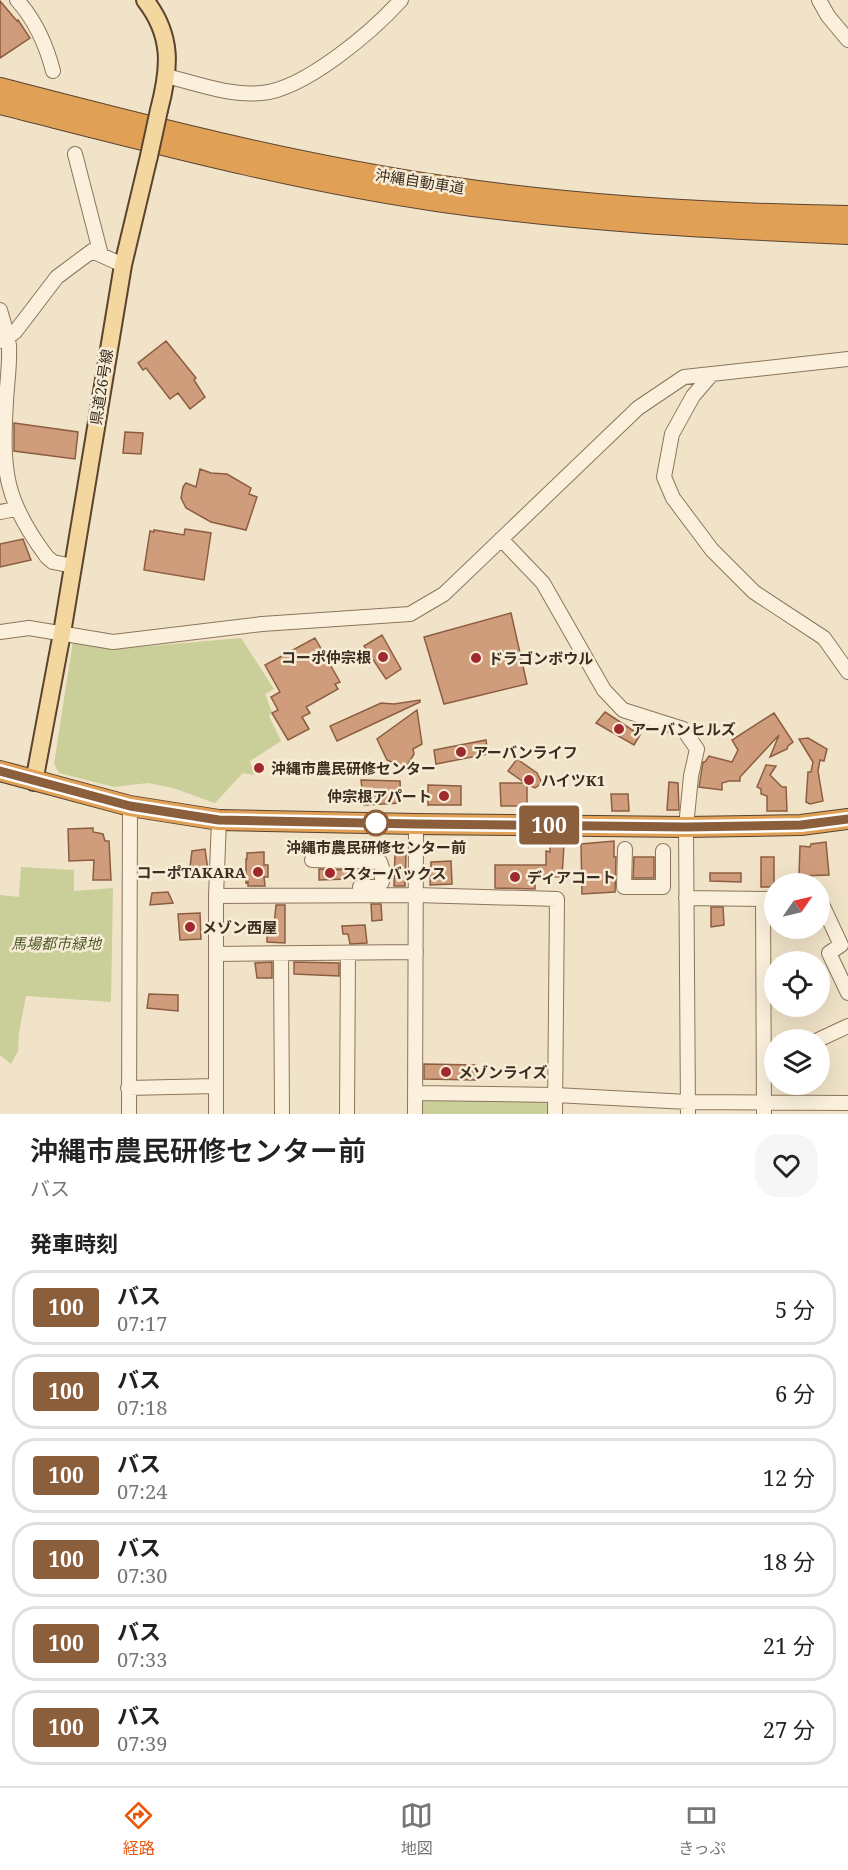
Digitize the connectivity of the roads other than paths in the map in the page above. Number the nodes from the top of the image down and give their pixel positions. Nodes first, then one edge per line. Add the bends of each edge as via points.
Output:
1 (17, 0) edge
2 (145, 0) edge
3 (401, 0) edge
4 (819, 0) edge
5 (848, 40) edge
6 (53, 71) dead end
7 (167, 76) junction
8 (0, 88) edge
9 (0, 104) edge
10 (75, 154) dead end
11 (848, 216) edge
12 (724, 228) junction
13 (848, 234) edge
14 (848, 246) edge
15 (101, 255) junction
16 (123, 265) junction
17 (0, 310) edge
18 (4, 340) edge
19 (848, 359) edge
20 (712, 374) junction
21 (16, 509) junction
22 (0, 512) edge
23 (501, 539) junction
24 (73, 566) junction
25 (0, 632) edge
26 (62, 633) junction
27 (848, 672) edge
28 (0, 771) edge
29 (34, 782) junction
30 (130, 806) junction
31 (848, 819) edge
32 (219, 820) junction
33 (416, 824) junction
34 (686, 827) junction
35 (625, 849) dead end
36 (663, 851) dead end
37 (312, 860) dead end
38 (310, 889) dead end
39 (416, 895) junction
40 (216, 896) junction
41 (686, 898) junction
42 (764, 899) edge
43 (830, 920) edge
44 (769, 939) edge
45 (416, 952) junction
46 (348, 953) junction
47 (216, 954) junction
48 (281, 954) junction
49 (848, 993) edge
50 (848, 1026) edge
51 (769, 1029) edge
52 (830, 1034) edge
53 (216, 1086) junction
54 (129, 1088) junction
55 (415, 1093) junction
56 (555, 1095) junction
57 (848, 1103) edge
58 (688, 1108) edge
59 (764, 1109) edge
60 (129, 1114) edge
61 (216, 1114) edge
62 (282, 1114) edge
63 (347, 1114) edge
64 (414, 1114) edge
65 (555, 1114) edge

1 - 6 street via 43,38
2 - 7 main road, 県道26号線 via 157,17 165,40
3 - 7 street via 327,64 281,89 233,92
4 - 5 street
7 - 16 main road, 県道26号線, bridge
8 - 11 highway, 沖縄自動車道 via 320,164 442,186 573,202 746,214
9 - 12 highway, 沖縄自動車道 via 309,178 438,201
10 - 15 street
12 - 13 highway, 沖縄自動車道
12 - 14 highway via 752,238
15 - 16 street
15 - 18 street via 92,251 57,277 15,332
16 - 24 main road, 県道26号線
17 - 18 street
18 - 21 street via 9,348 4,464
19 - 20 street
20 - 23 street via 684,377 638,408
20 - 27 street via 693,396 672,434 664,477 673,498 712,550 754,592 824,638
21 - 22 street
21 - 24 street via 47,557
23 - 26 street via 444,594 410,614 262,624 113,642
23 - 34 street via 543,583 604,690 623,710 683,729 697,749
24 - 26 main road, 県道26号線
25 - 26 street via 29,628
26 - 29 main road, 県道26号線
28 - 29 highway
29 - 30 highway
30 - 32 highway
30 - 54 street
31 - 34 highway via 801,825
32 - 33 highway
32 - 40 street
33 - 34 highway
33 - 39 street
34 - 41 street
35 - 36 street via 624,887 663,887
37 - 38 street via 380,862 382,882 377,887
39 - 40 street
39 - 45 street
39 - 56 street via 557,899
40 - 47 street
41 - 42 street
41 - 58 street
43 - 49 street via 842,945 829,953
44 - 51 street
45 - 46 street
45 - 55 street
46 - 48 street
46 - 63 street
47 - 48 street
47 - 53 street
48 - 62 street
50 - 52 street
53 - 54 street
53 - 61 street
54 - 60 street
55 - 56 street
55 - 64 street
56 - 58 street
56 - 65 street
57 - 59 street
58 - 59 street

